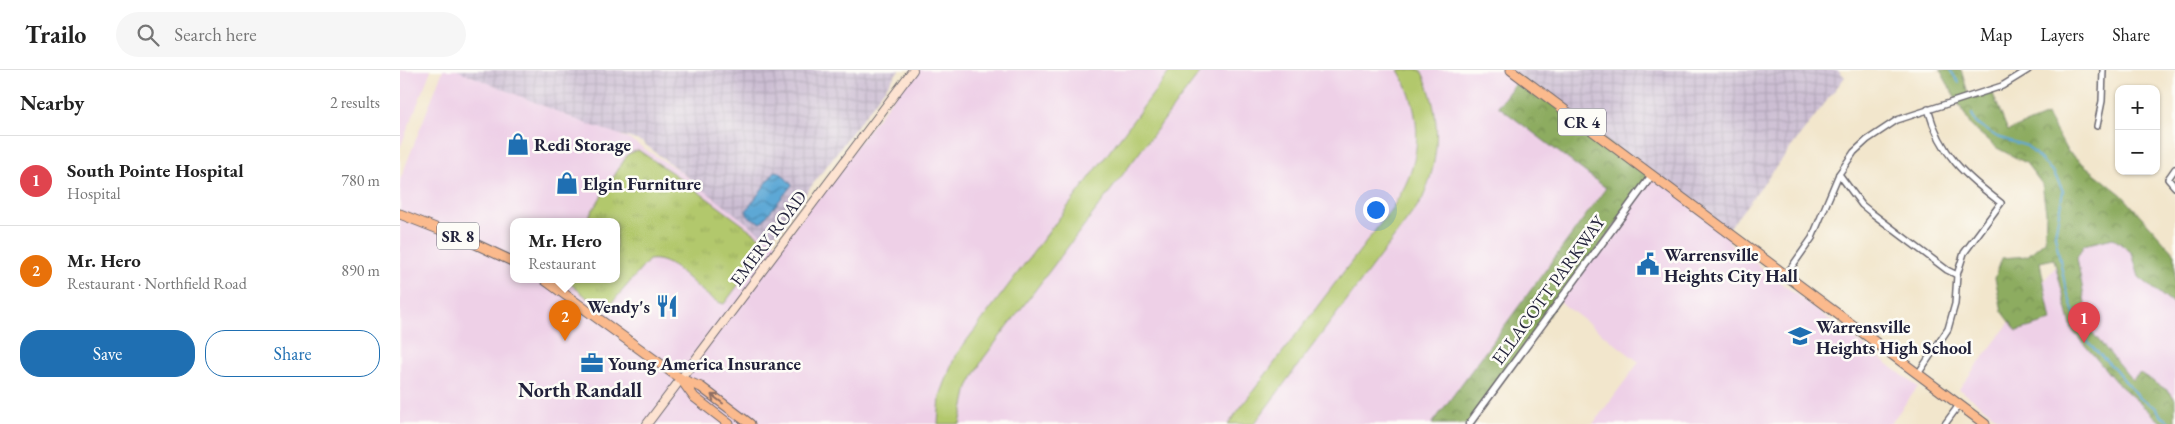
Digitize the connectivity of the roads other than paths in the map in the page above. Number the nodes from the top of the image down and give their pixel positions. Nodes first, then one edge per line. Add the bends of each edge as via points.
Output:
1 (913, 70) edge
2 (1511, 70) edge
3 (2028, 70) edge
4 (2103, 70) edge
5 (1928, 109) junction
6 (2097, 126) dead end
7 (2175, 169) edge
8 (1839, 174) junction
9 (1652, 175) junction
10 (2175, 187) edge
11 (400, 214) edge
12 (510, 260) edge
13 (1786, 275) junction
14 (1957, 275) junction
15 (550, 283) edge
16 (1918, 374) junction
17 (681, 379) junction
18 (1959, 405) junction
19 (647, 424) edge
20 (729, 424) edge
21 (750, 424) edge
22 (1469, 424) edge
23 (1945, 424) edge
24 (1985, 424) edge

1 - 17 main road, EMERY ROAD
2 - 9 main road, CR 4
3 - 5 street via 2002,86
4 - 6 street
5 - 8 street via 1880,130 1854,152
5 - 14 street via 1938,140 1950,158 1967,177 2000,203 1964,253
7 - 10 street via 2168,179
8 - 13 street via 1812,238
8 - 14 street via 1873,214
9 - 13 main road, CR 4
9 - 22 street, ELLACOTT PARKWAY
11 - 12 main road, SR 8
13 - 16 main road, CR 4
14 - 16 street via 1955,304 1948,329
15 - 17 main road
16 - 18 main road, CR 4
17 - 19 main road, EMERY ROAD
17 - 20 main road via 694,397
21 -> 17 main road via 701,387
18 - 23 street
18 - 24 main road, CR 4

